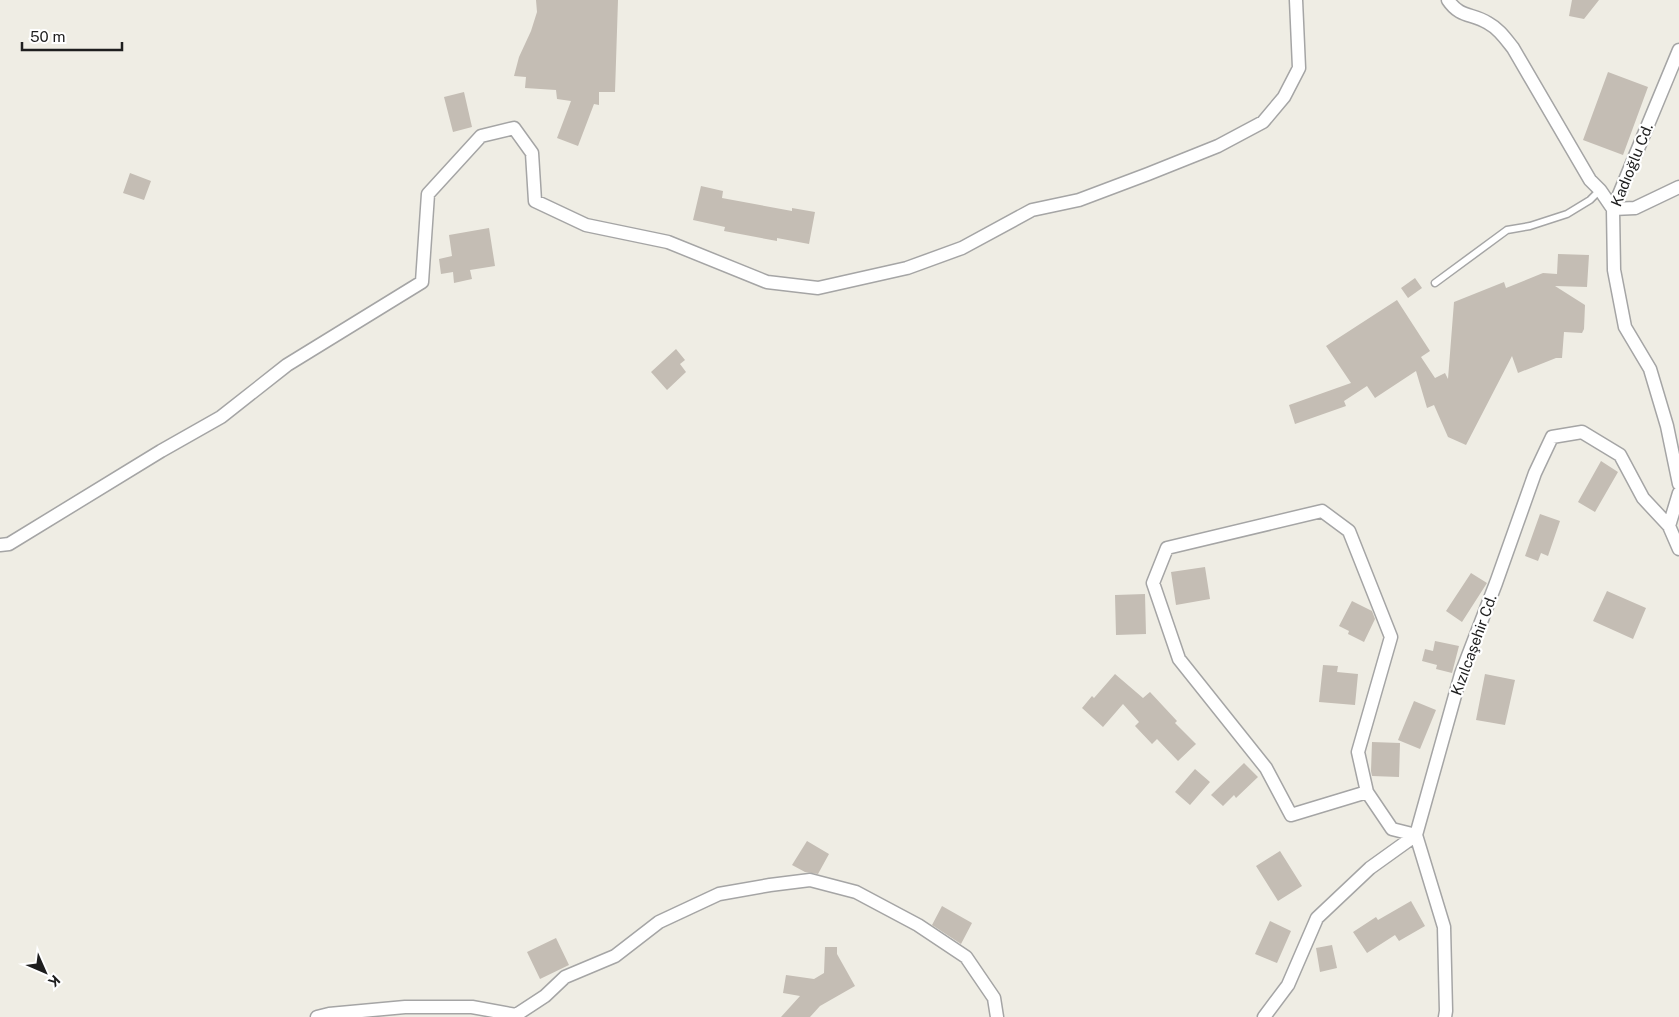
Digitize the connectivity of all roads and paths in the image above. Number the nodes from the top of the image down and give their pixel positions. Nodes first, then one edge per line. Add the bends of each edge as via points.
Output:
1 (1296, 0) edge
2 (1448, 0) edge
3 (1679, 50) edge
4 (1679, 187) edge
5 (1600, 190) junction
6 (1613, 209) junction
7 (1435, 283) dead end
8 (1679, 484) edge
9 (1679, 494) edge
10 (1669, 526) junction
11 (0, 545) edge
12 (1679, 549) edge
13 (1367, 792) junction
14 (1416, 835) junction
15 (317, 1017) edge
16 (997, 1017) edge
17 (1264, 1017) edge
18 (1444, 1017) edge

1 - 11 street via 1299,68 1284,97 1263,122 1218,146 1079,200 1032,210 962,248 907,268 818,288 767,282 668,242 586,225 535,201 532,152 514,128 481,136 428,194 422,282 287,365 221,417 9,544
2 - 5 street via 1454,9 1500,31 1590,180
3 - 6 street, Kadıoğlu Cd.
4 - 6 street via 1635,208
5 - 6 street
5 - 7 lane via 1567,214 1507,230
6 - 8 street, Kadıoğlu Cd. via 1614,270 1625,327 1650,369 1667,426
9 - 10 street
10 - 12 street
10 - 14 street, Kızılcaşehir Cd. via 1643,498 1620,455 1582,432 1552,437 1461,674
13 - 13 street via 1358,752 1391,637 1349,531 1322,511 1167,548 1153,583 1179,659 1266,768 1291,815
13 - 14 street via 1392,829
14 - 17 street via 1370,868 1318,918 1288,985
14 - 18 street via 1444,926
15 - 16 street via 405,1007 472,1007 516,1015 545,996 565,977 615,956 659,922 719,894 810,880 856,892 918,925 966,957 994,998

